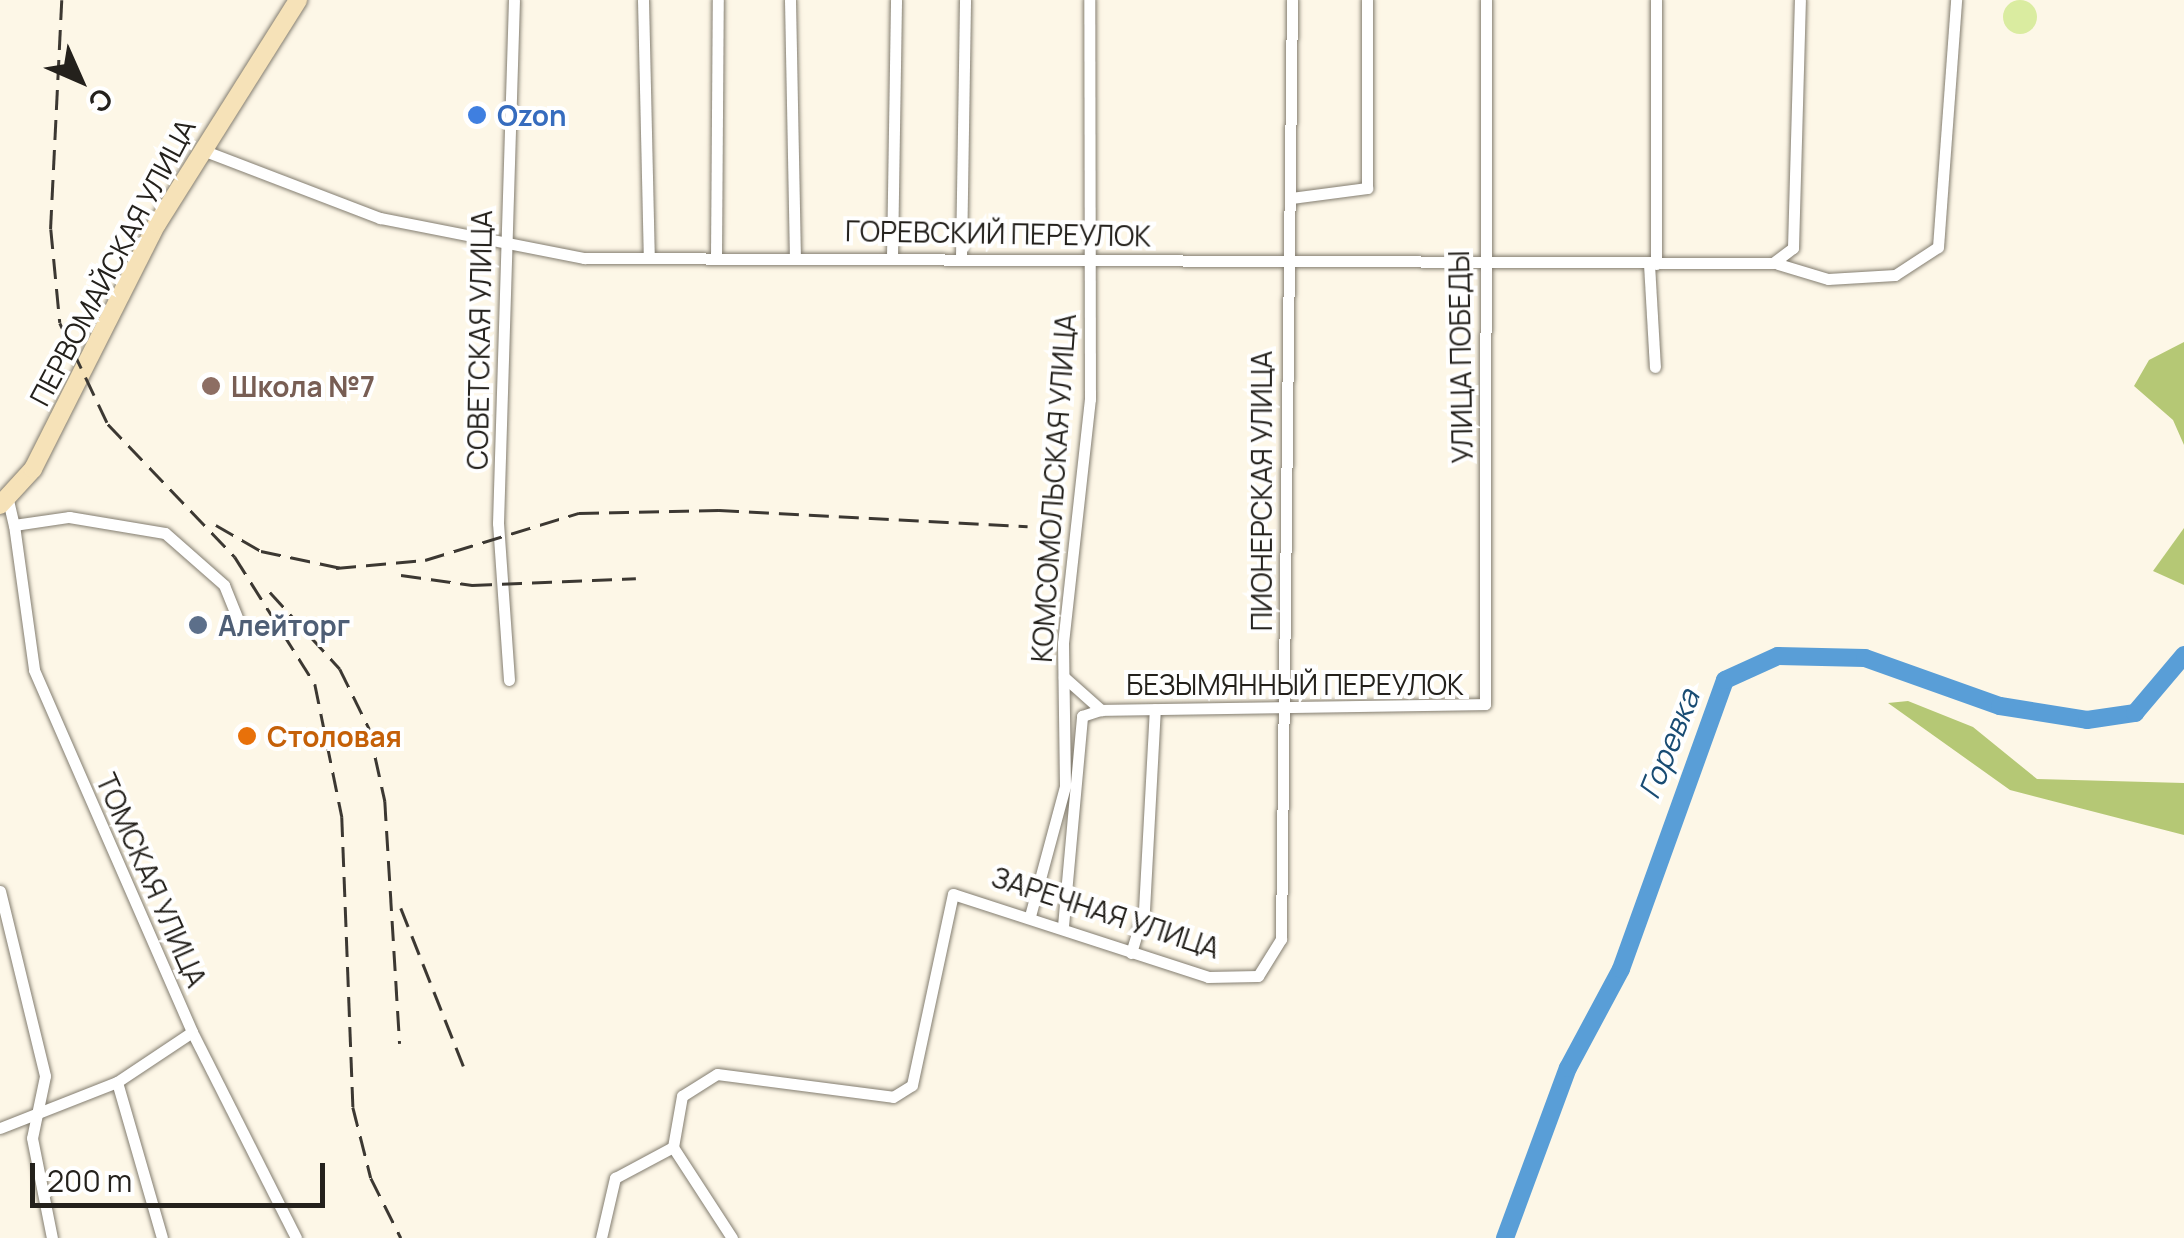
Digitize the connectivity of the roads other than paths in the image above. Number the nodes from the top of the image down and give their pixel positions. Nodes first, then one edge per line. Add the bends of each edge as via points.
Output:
1 (298, 0) edge
2 (514, 0) edge
3 (643, 0) edge
4 (718, 0) edge
5 (790, 0) edge
6 (896, 0) edge
7 (964, 0) edge
8 (1090, 0) edge
9 (1292, 0) edge
10 (1367, 0) edge
11 (1486, 0) edge
12 (1656, 0) edge
13 (1800, 0) edge
14 (1956, 0) edge
15 (200, 149) junction
16 (1290, 198) junction
17 (508, 244) junction
18 (961, 256) junction
19 (716, 257) junction
20 (795, 257) junction
21 (892, 257) junction
22 (1086, 257) junction
23 (649, 258) junction
24 (1287, 258) junction
25 (1773, 263) junction
26 (1483, 264) junction
27 (1652, 264) junction
28 (1655, 367) dead end
29 (4, 503) edge
30 (14, 525) junction
31 (238, 618) dead end
32 (1064, 678) junction
33 (509, 680) dead end
34 (1478, 708) joint
35 (1155, 709) junction
36 (1101, 710) junction
37 (1283, 712) junction
38 (0, 891) edge
39 (1030, 916) junction
40 (1063, 926) junction
41 (1131, 953) junction
42 (1258, 976) joint
43 (192, 1032) junction
44 (117, 1082) junction
45 (32, 1120) junction
46 (0, 1128) edge
47 (674, 1148) junction
48 (52, 1238) edge
49 (162, 1238) edge
50 (296, 1238) edge
51 (601, 1238) edge
52 (732, 1238) edge

1 - 15 main road, ПЕРВОМАЙСКАЯ УЛИЦА
2 - 17 street, СОВЕТСКАЯ УЛИЦА
3 - 23 street
4 - 19 street
5 - 20 street
6 - 21 street
7 - 18 street
8 - 22 street, КОМСОМОЛЬСКАЯ УЛИЦА
9 - 16 street, ПИОНЕРСКАЯ УЛИЦА
10 - 16 street via 1367,188
11 - 26 street, УЛИЦА ПОБЕДЫ
12 - 27 street
13 - 25 street via 1794,236 1788,258
14 - 25 street, ГОРЕВСКИЙ ПЕРЕУЛОК via 1938,246 1895,275 1828,279
15 - 17 street, ГОРЕВСКИЙ ПЕРЕУЛОК via 380,218
15 - 29 main road, ПЕРВОМАЙСКАЯ УЛИЦА via 33,469
16 - 24 street, ПИОНЕРСКАЯ УЛИЦА
17 - 23 street, ГОРЕВСКИЙ ПЕРЕУЛОК via 546,255
17 - 33 street, СОВЕТСКАЯ УЛИЦА via 498,523
18 - 21 street, ГОРЕВСКИЙ ПЕРЕУЛОК
18 - 22 street, ГОРЕВСКИЙ ПЕРЕУЛОК
19 - 20 street, ГОРЕВСКИЙ ПЕРЕУЛОК
19 - 23 street, ГОРЕВСКИЙ ПЕРЕУЛОК
20 - 21 street, ГОРЕВСКИЙ ПЕРЕУЛОК
22 - 24 street, ГОРЕВСКИЙ ПЕРЕУЛОК
22 - 32 street, КОМСОМОЛЬСКАЯ УЛИЦА via 1090,398 1072,511
24 - 26 street, ГОРЕВСКИЙ ПЕРЕУЛОК
24 - 37 street, ПИОНЕРСКАЯ УЛИЦА
25 - 27 street, ГОРЕВСКИЙ ПЕРЕУЛОК
26 - 27 street, ГОРЕВСКИЙ ПЕРЕУЛОК
26 - 34 street, УЛИЦА ПОБЕДЫ via 1488,697
27 - 28 street
29 - 30 street, ПЕРВОМАЙСКАЯ УЛИЦА
30 - 31 street via 69,517 165,534 224,585
30 - 43 street, ТОМСКАЯ УЛИЦА via 34,670
32 - 36 street, БЕЗЫМЯННЫЙ ПЕРЕУЛОК
32 - 39 street, КОМСОМОЛЬСКАЯ УЛИЦА via 1065,786
34 - 37 street, БЕЗЫМЯННЫЙ ПЕРЕУЛОК
35 - 36 street, БЕЗЫМЯННЫЙ ПЕРЕУЛОК
35 - 37 street, БЕЗЫМЯННЫЙ ПЕРЕУЛОК
35 - 41 street via 1144,910
36 - 40 street via 1082,716
37 - 42 street, ПИОНЕРСКАЯ УЛИЦА via 1282,939
38 - 45 street via 45,1076 46,1098
39 - 40 street, ЗАРЕЧНАЯ УЛИЦА
39 - 47 street, ЗАРЕЧНАЯ УЛИЦА via 968,892 945,901 912,1085 902,1092 717,1074 690,1086 676,1107
40 - 41 street, ЗАРЕЧНАЯ УЛИЦА
41 - 42 street, ЗАРЕЧНАЯ УЛИЦА via 1208,977
43 - 44 street
43 - 50 street, ТОМСКАЯ УЛИЦА
44 - 45 street
44 - 49 street
45 - 46 street
45 - 48 street
47 - 51 street via 615,1178
47 - 52 street

